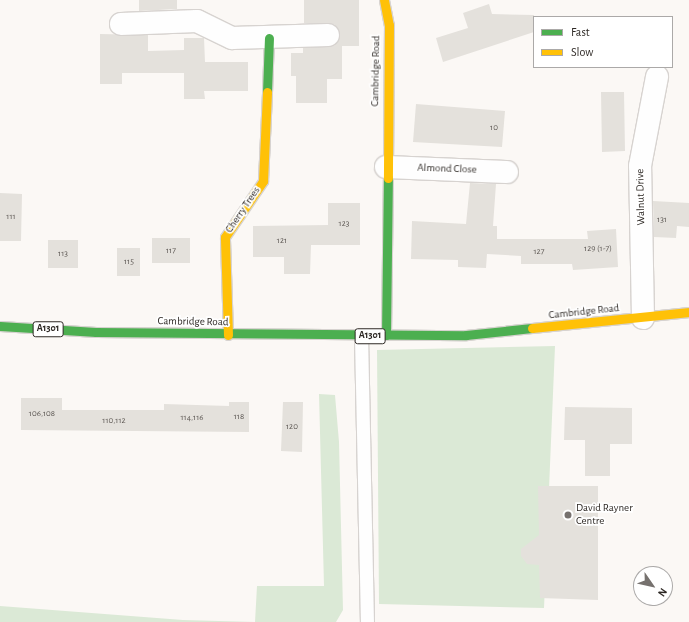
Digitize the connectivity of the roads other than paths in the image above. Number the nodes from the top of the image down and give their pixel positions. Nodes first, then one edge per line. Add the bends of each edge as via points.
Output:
1 (384, 0) edge
2 (121, 24) dead end
3 (328, 35) dead end
4 (269, 38) junction
5 (657, 77) dead end
6 (386, 167) junction
7 (507, 172) dead end
8 (689, 312) edge
9 (643, 318) junction
10 (0, 326) edge
11 (228, 335) junction
12 (386, 335) junction
13 (361, 336) junction
14 (367, 616) edge
15 (357, 622) edge

1 - 6 main road, Cambridge Road via 389,25
2 - 4 street via 197,21 232,38
3 - 4 street
4 - 11 main road, Cherry Trees via 263,180 225,237
5 - 9 street, Walnut Drive via 640,166
6 - 7 street, Almond Close
6 - 12 main road, Cambridge Road
8 - 9 main road, Cambridge Road / A1301
9 - 12 main road, Cambridge Road / A1301 via 466,336
10 - 11 main road, Cambridge Road / A1301 via 96,332
11 - 13 main road, Cambridge Road / A1301
12 - 13 main road, Cambridge Road / A1301
13 - 14 lane
14 - 15 lane

